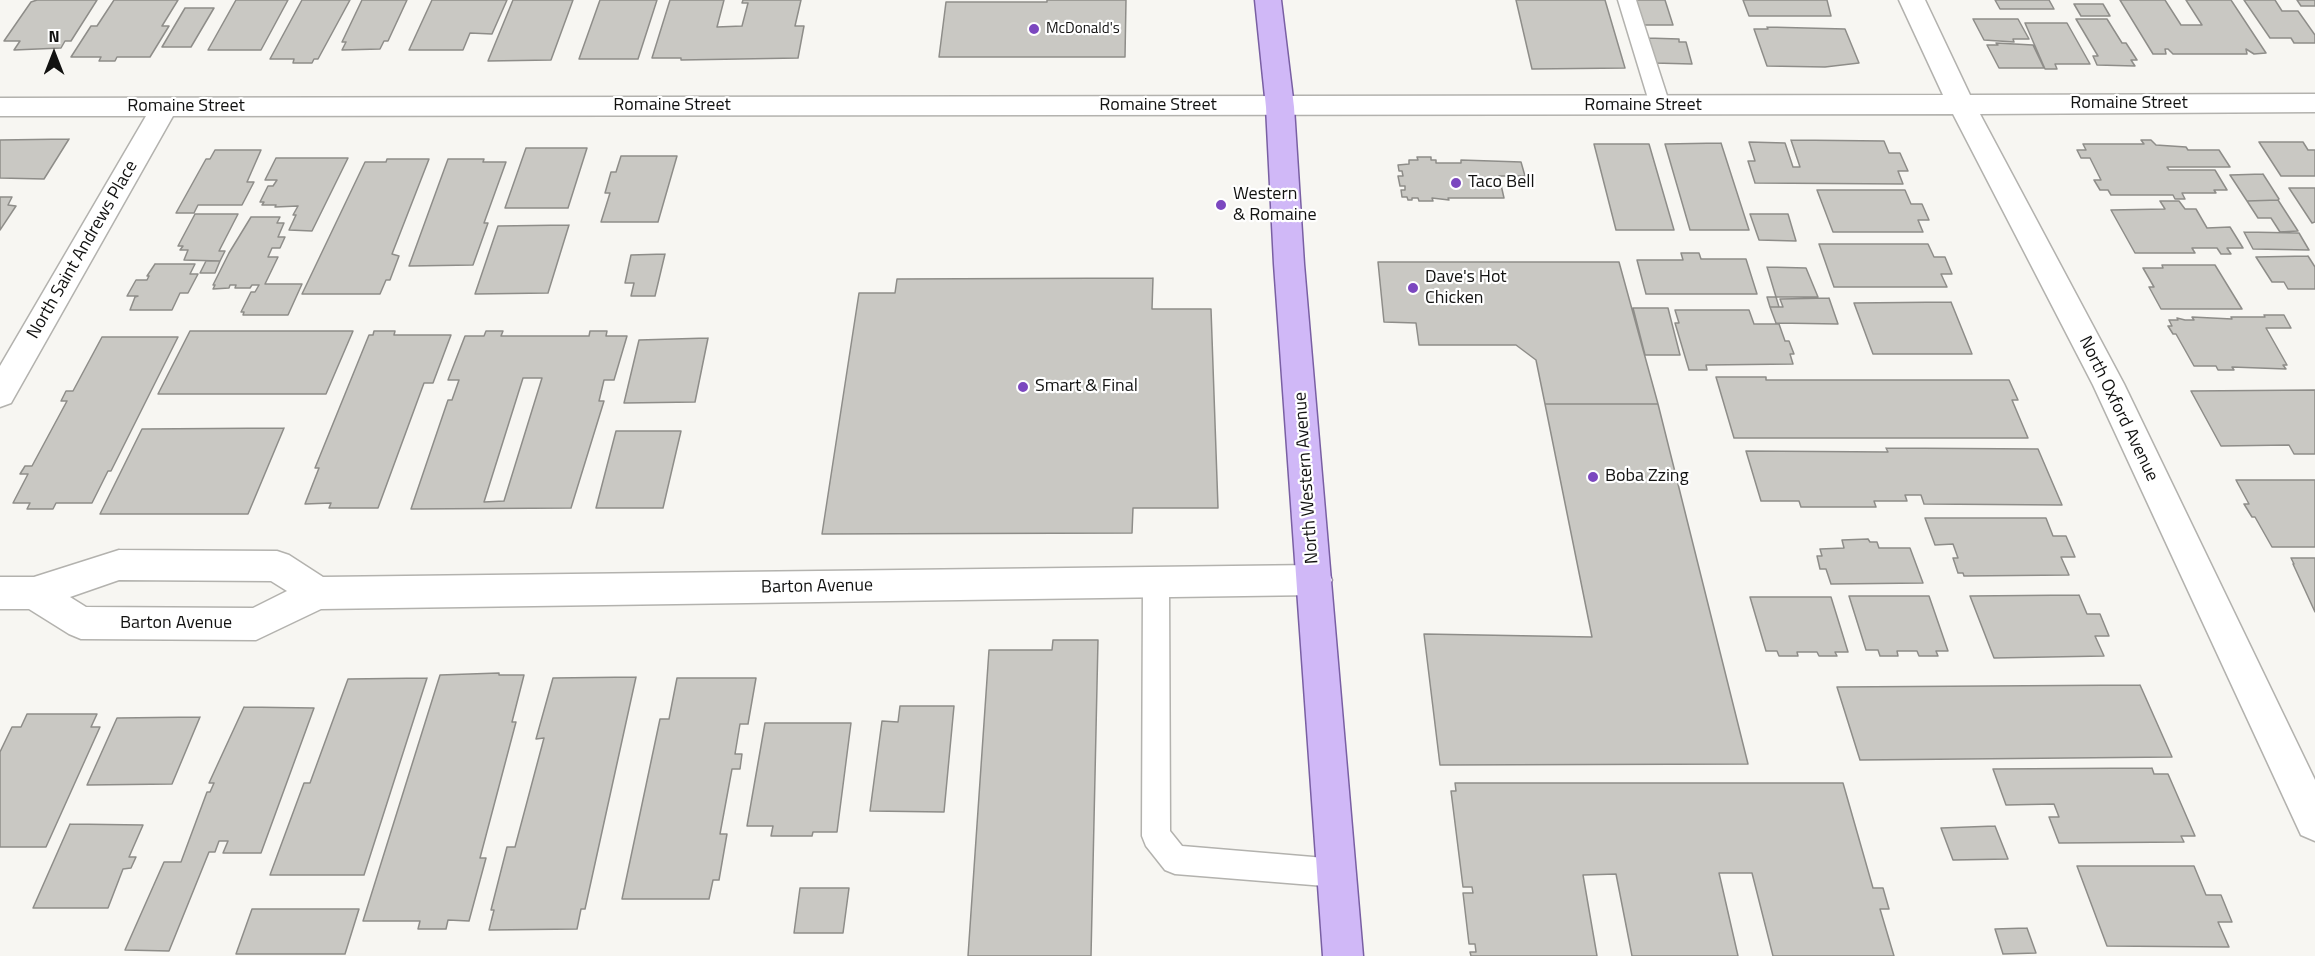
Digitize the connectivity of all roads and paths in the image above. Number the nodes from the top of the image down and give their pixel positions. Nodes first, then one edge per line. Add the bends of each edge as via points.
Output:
1 (1269, 0) edge
2 (1628, 0) edge
3 (1912, 0) edge
4 (2315, 103) edge
5 (1961, 104) junction
6 (1660, 105) junction
7 (0, 107) edge
8 (165, 107) junction
9 (1280, 107) junction
10 (0, 394) edge
11 (1315, 579) junction
12 (1156, 582) junction
13 (0, 593) edge
14 (34, 593) junction
15 (318, 593) junction
16 (2315, 822) edge
17 (1337, 873) junction
18 (1343, 956) edge

1 - 9 main road, North Western Avenue
2 - 6 lane
3 - 5 street, North Oxford Avenue
4 - 5 street, Romaine Street
5 - 6 street, Romaine Street
5 - 16 street, North Oxford Avenue via 2108,384
6 - 9 street, Romaine Street
7 - 8 street, Romaine Street
8 - 9 street, Romaine Street
8 - 10 street, North Saint Andrews Place
9 - 11 main road, North Western Avenue
11 - 12 street, Barton Avenue
11 - 17 main road, North Western Avenue
12 - 15 street, Barton Avenue
12 - 17 lane via 1156,836 1175,860
13 - 14 street
14 - 15 street via 119,565 130,565 277,566
14 - 15 street, Barton Avenue via 81,623 256,624
17 - 18 main road, North Western Avenue

